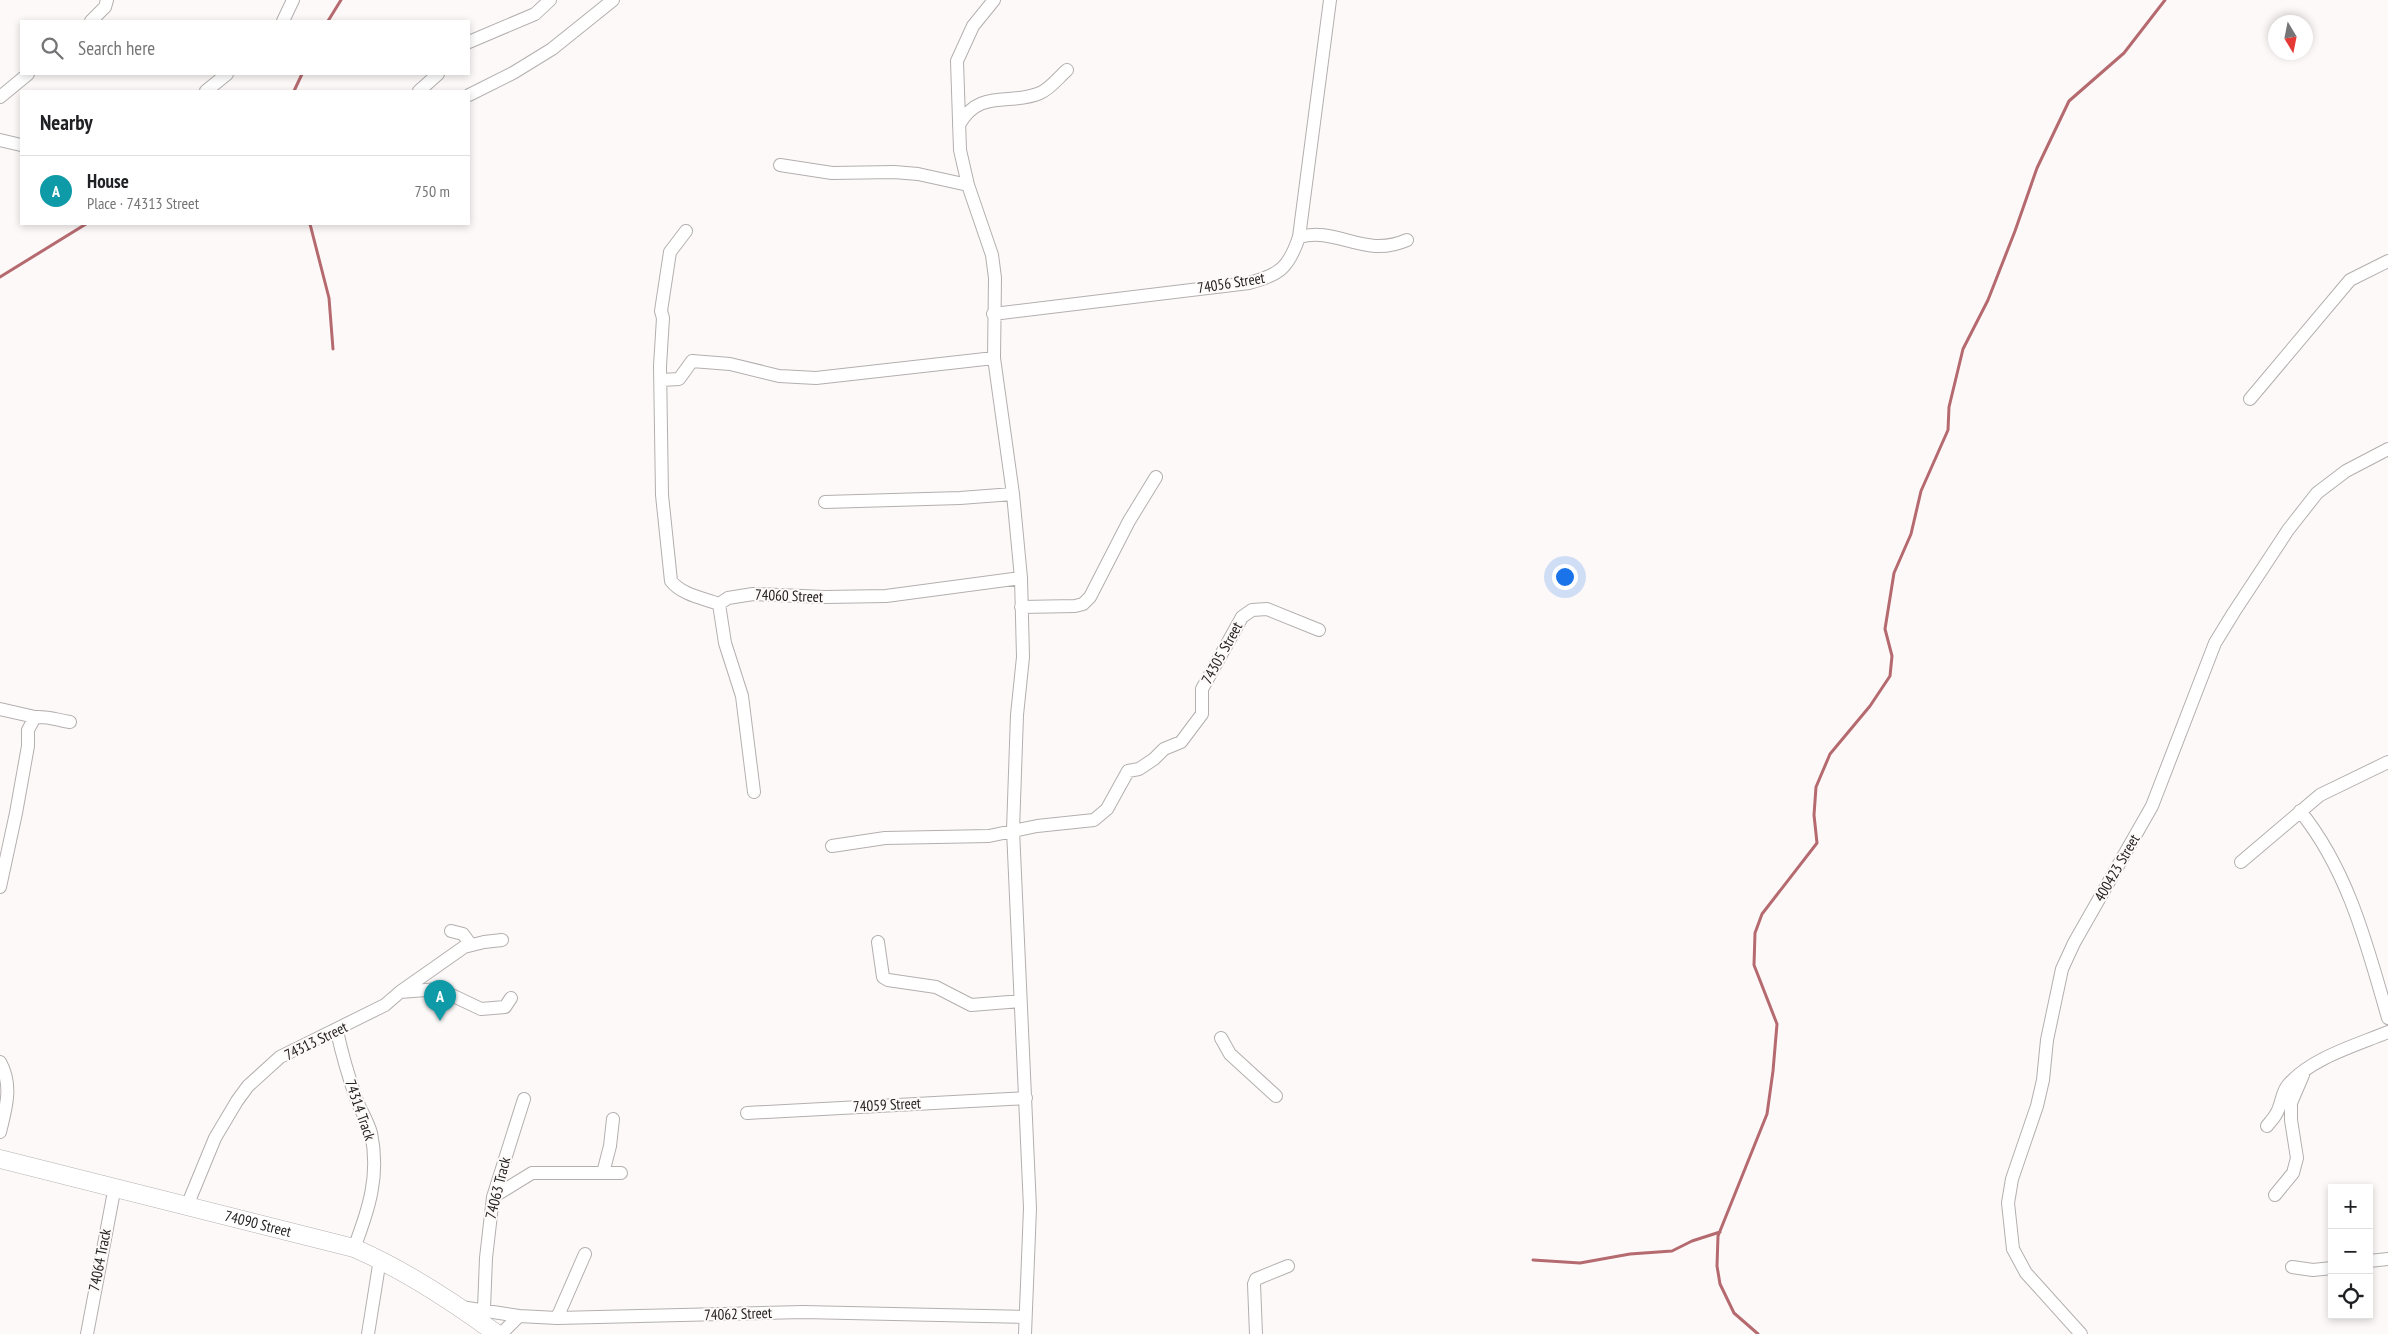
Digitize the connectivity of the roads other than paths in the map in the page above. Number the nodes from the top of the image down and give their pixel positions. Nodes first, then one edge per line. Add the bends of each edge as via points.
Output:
1 (107, 0) edge
2 (293, 0) edge
3 (550, 0) edge
4 (613, 0) edge
5 (994, 0) edge
6 (1330, 0) edge
7 (92, 20) edge
8 (283, 20) edge
9 (470, 42) edge
10 (1067, 70) dead end
11 (27, 75) edge
12 (226, 75) edge
13 (437, 75) edge
14 (207, 90) edge
15 (420, 90) edge
16 (470, 94) edge
17 (0, 97) edge
18 (959, 125) junction
19 (0, 140) edge
20 (20, 145) edge
21 (780, 165) dead end
22 (968, 185) junction
23 (686, 231) dead end
24 (1299, 237) junction
25 (1407, 240) dead end
26 (2388, 261) edge
27 (993, 314) junction
28 (994, 358) junction
29 (662, 380) junction
30 (2250, 399) dead end
31 (2388, 449) edge
32 (1156, 478) dead end
33 (1013, 494) junction
34 (825, 502) dead end
35 (1021, 578) junction
36 (719, 604) junction
37 (1021, 607) junction
38 (1319, 630) dead end
39 (0, 709) edge
40 (35, 717) junction
41 (70, 722) dead end
42 (2388, 762) edge
43 (754, 792) dead end
44 (2300, 811) junction
45 (1014, 830) junction
46 (832, 846) dead end
47 (2241, 862) dead end
48 (0, 887) edge
49 (451, 931) dead end
50 (502, 940) dead end
51 (878, 942) dead end
52 (472, 946) junction
53 (400, 992) junction
54 (1020, 1002) junction
55 (510, 1003) dead end
56 (2388, 1018) edge
57 (337, 1031) junction
58 (2388, 1032) edge
59 (1221, 1038) dead end
60 (0, 1062) edge
61 (2304, 1072) junction
62 (1276, 1096) dead end
63 (1026, 1098) junction
64 (524, 1099) dead end
65 (747, 1113) dead end
66 (613, 1119) dead end
67 (2267, 1126) dead end
68 (0, 1132) edge
69 (0, 1159) edge
70 (604, 1173) junction
71 (622, 1173) dead end
72 (115, 1186) junction
73 (2275, 1195) dead end
74 (493, 1196) junction
75 (187, 1206) junction
76 (354, 1248) junction
77 (585, 1254) dead end
78 (380, 1259) junction
79 (2388, 1259) edge
80 (2373, 1261) edge
81 (1288, 1266) dead end
82 (2292, 1267) dead end
83 (2328, 1268) edge
84 (453, 1303) junction
85 (484, 1309) junction
86 (519, 1316) junction
87 (1025, 1317) junction
88 (557, 1318) junction
89 (87, 1334) edge
90 (368, 1334) edge
91 (497, 1334) edge
92 (501, 1334) edge
93 (1025, 1334) edge
94 (1256, 1334) edge
95 (2081, 1334) edge

1 - 7 street via 106,7
2 - 8 street
3 - 9 street via 535,14
4 - 16 street via 552,49
5 - 18 street via 973,26 957,61
6 - 24 street, 74056 Street
10 - 18 street via 1042,93 976,106
11 - 17 street
12 - 14 street
13 - 15 street
18 - 22 street via 960,150
19 - 20 street
21 - 22 street via 832,173 918,174
22 - 27 street via 992,255 996,292
23 - 29 street via 670,252 666,270 661,312
24 - 25 street via 1319,234 1378,248
24 - 27 street, 74056 Street via 1294,254 1278,274 1249,283
26 - 30 street via 2350,280
27 - 28 street
28 - 29 street via 816,378 766,374 730,364 692,361 679,379
28 - 33 street
29 - 36 street via 662,495 671,581 688,594
31 - 95 street, 400423 Street via 2346,471 2317,493 2288,530 2234,612 2208,659 2152,806 2062,969 2047,1040 2038,1106 2012,1179 2008,1203 2014,1249 2026,1273
32 - 37 street via 1129,521 1090,597 1083,604
33 - 34 street
33 - 35 street
35 - 36 street, 74060 Street via 886,596 825,598 753,594 728,598
35 - 37 street
36 - 43 street via 726,643 742,696
37 - 45 street via 1023,657 1017,716
38 - 45 street, 74305 Street via 1267,609 1252,610 1242,617 1202,689 1202,714 1181,742 1164,749 1139,769 1128,771 1108,808 1094,820
39 - 40 street
40 - 41 street via 55,717
40 - 48 street via 28,730 28,746
42 - 44 street via 2320,795
44 - 47 street
44 - 56 street via 2318,833 2344,883
45 - 46 street, 74305 Street via 989,836 885,838
45 - 54 street
49 - 52 street via 463,934
50 - 52 street, 74313 Street
51 - 54 street via 881,971 888,980 936,987 971,1005
52 - 53 street, 74313 Street via 464,948
53 - 55 street via 439,989 481,1009
53 - 57 street, 74313 Street via 385,1005
54 - 63 street
57 - 75 street, 74313 Street via 280,1058 248,1086 215,1138
57 - 76 street, 74314 Track via 373,1149 370,1206
58 - 61 street via 2326,1058
59 - 62 street via 1230,1054
60 - 68 street via 9,1092
61 - 67 street via 2289,1084 2277,1113
61 - 73 street via 2291,1103 2297,1158 2294,1173
63 - 65 street, 74059 Street
63 - 87 street via 1030,1208
64 - 74 street, 74063 Track
66 - 70 street
69 - 72 street, 74090 Street
70 - 71 street
70 - 74 street via 532,1173
72 - 75 street, 74090 Street
72 - 89 street, 74064 Track
74 - 85 street, 74063 Track
75 - 76 street, 74090 Street
76 - 78 street, 74090 Street
77 - 88 street
78 - 84 street, 74090 Street
78 - 90 street
79 - 80 street
81 - 94 street via 1256,1279
82 - 83 street
84 - 85 street, 74062 Street via 460,1307
84 - 91 street, 74090 Street
85 - 86 street, 74062 Street
86 - 88 street, 74062 Street
86 - 92 street
87 - 88 street, 74062 Street via 803,1312
87 - 93 street

